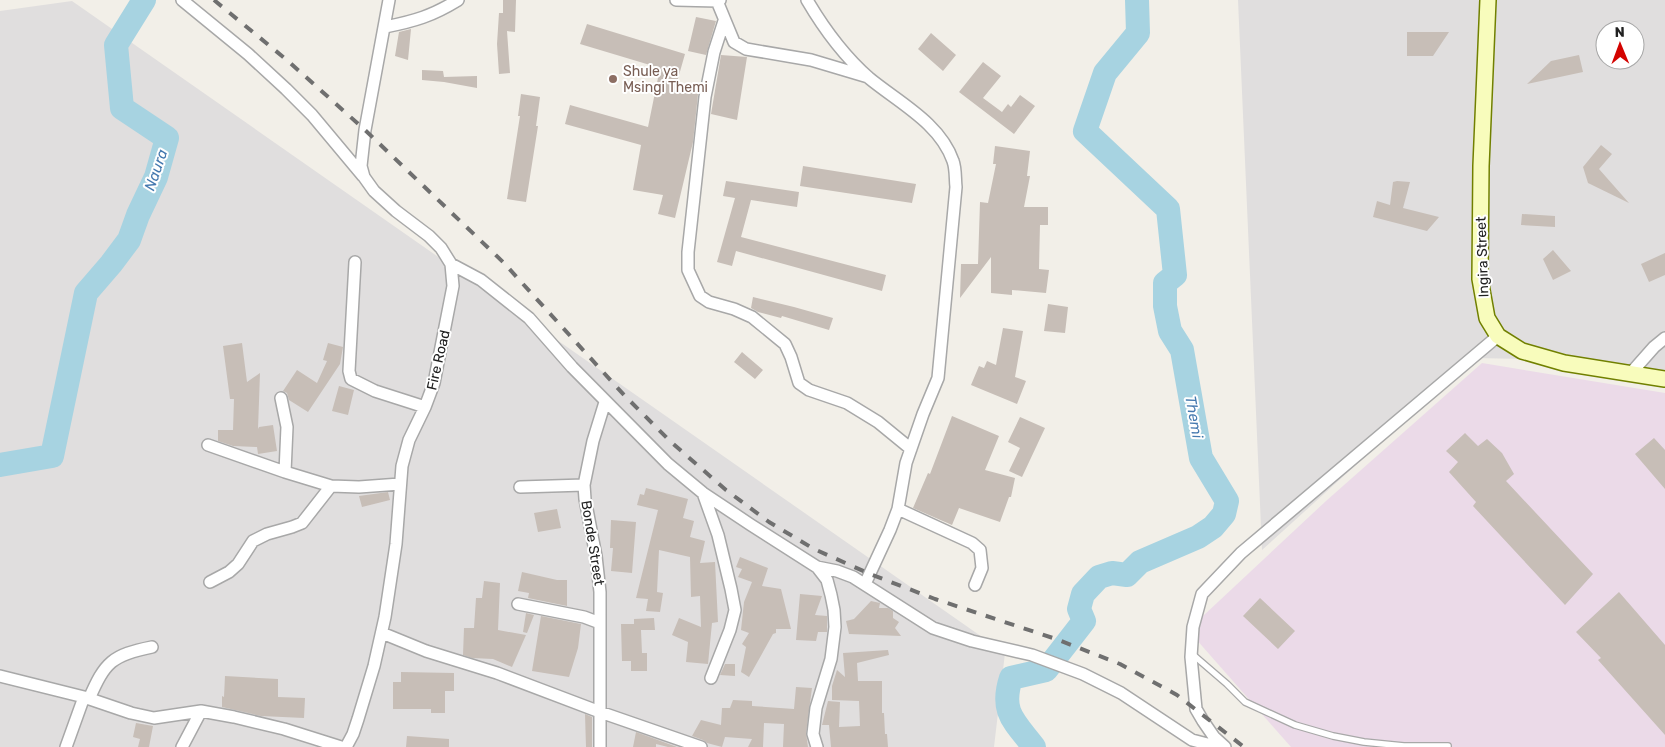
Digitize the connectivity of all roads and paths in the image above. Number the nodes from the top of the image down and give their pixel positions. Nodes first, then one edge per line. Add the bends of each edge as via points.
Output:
1 (182, 0) edge
2 (389, 0) edge
3 (458, 0) edge
4 (676, 0) edge
5 (807, 0) edge
6 (1488, 0) edge
7 (719, 1) edge
8 (724, 21) junction
9 (385, 27) junction
10 (869, 77) junction
11 (364, 177) junction
12 (355, 262) dead end
13 (452, 264) junction
14 (1498, 336) junction
15 (1665, 338) edge
16 (1631, 373) junction
17 (1665, 378) edge
18 (281, 398) dead end
19 (605, 402) junction
20 (425, 407) junction
21 (208, 445) dead end
22 (911, 449) junction
23 (285, 472) junction
24 (400, 484) junction
25 (584, 485) junction
26 (331, 486) junction
27 (520, 487) dead end
28 (704, 493) junction
29 (898, 509) junction
30 (817, 567) junction
31 (210, 582) dead end
32 (865, 584) junction
33 (974, 585) dead end
34 (518, 604) dead end
35 (600, 623) junction
36 (382, 632) junction
37 (152, 647) dead end
38 (1191, 653) junction
39 (0, 676) edge
40 (711, 678) dead end
41 (87, 698) junction
42 (201, 712) junction
43 (600, 712) junction
44 (1448, 746) edge
45 (66, 747) edge
46 (182, 747) edge
47 (341, 747) edge
48 (346, 747) edge
49 (600, 747) edge
50 (701, 747) edge
51 (817, 747) edge
52 (1219, 747) edge
53 (1225, 747) edge

1 - 11 street via 286,89
2 - 9 street
3 - 9 street via 429,16
4 - 7 street
5 - 10 street via 836,44
6 - 14 street, Ingira Street via 1480,279 1487,318
7 - 8 street
8 - 10 street via 734,42 746,48 812,60
8 - 22 street via 705,97 688,270 700,296 752,317 785,344 799,383 878,422
9 - 11 street via 365,130 361,166
10 - 22 street via 913,110 943,140 954,163 956,187 938,378
11 - 13 street via 385,202 429,236
12 - 20 street via 351,379 375,391
13 - 19 street via 481,280 530,318
13 - 20 street, Fire Road via 450,306 434,383
14 - 16 street, Ingira Street via 1522,351 1556,361
14 - 38 street via 1240,554 1202,594 1193,627
15 - 16 street
16 - 17 street, Ingira Street
18 - 23 street via 287,427
19 - 25 street, Bonde Street
19 - 28 street via 668,464
20 - 24 street, Fire Road via 405,452
21 - 23 street
22 - 29 street
23 - 26 street
24 - 26 street
24 - 36 street, Fire Road via 394,565
25 - 27 street
25 - 35 street, Bonde Street via 599,575
26 - 31 street via 302,523 253,541 238,564
28 - 30 street
28 - 40 street via 732,589 734,610 730,630
29 - 32 street
29 - 33 street via 972,543 980,550 982,568
30 - 32 street via 845,574
30 - 51 street via 831,595 835,627 831,659 816,708 814,734
32 - 52 street via 933,628 1032,655 1083,674 1121,694 1192,740
34 - 35 street
35 - 43 street, Bonde Street
36 - 43 street via 426,651 497,673
36 - 48 street, Fire Road via 353,734
37 - 41 street via 112,661 103,669
38 - 44 lane via 1245,702 1295,724 1364,742
38 - 53 street via 1196,709 1202,721
39 - 41 street
41 - 42 street via 154,718
41 - 45 street
42 - 46 street
42 - 47 street via 284,729
43 - 49 street, Bonde Street
43 - 50 street

